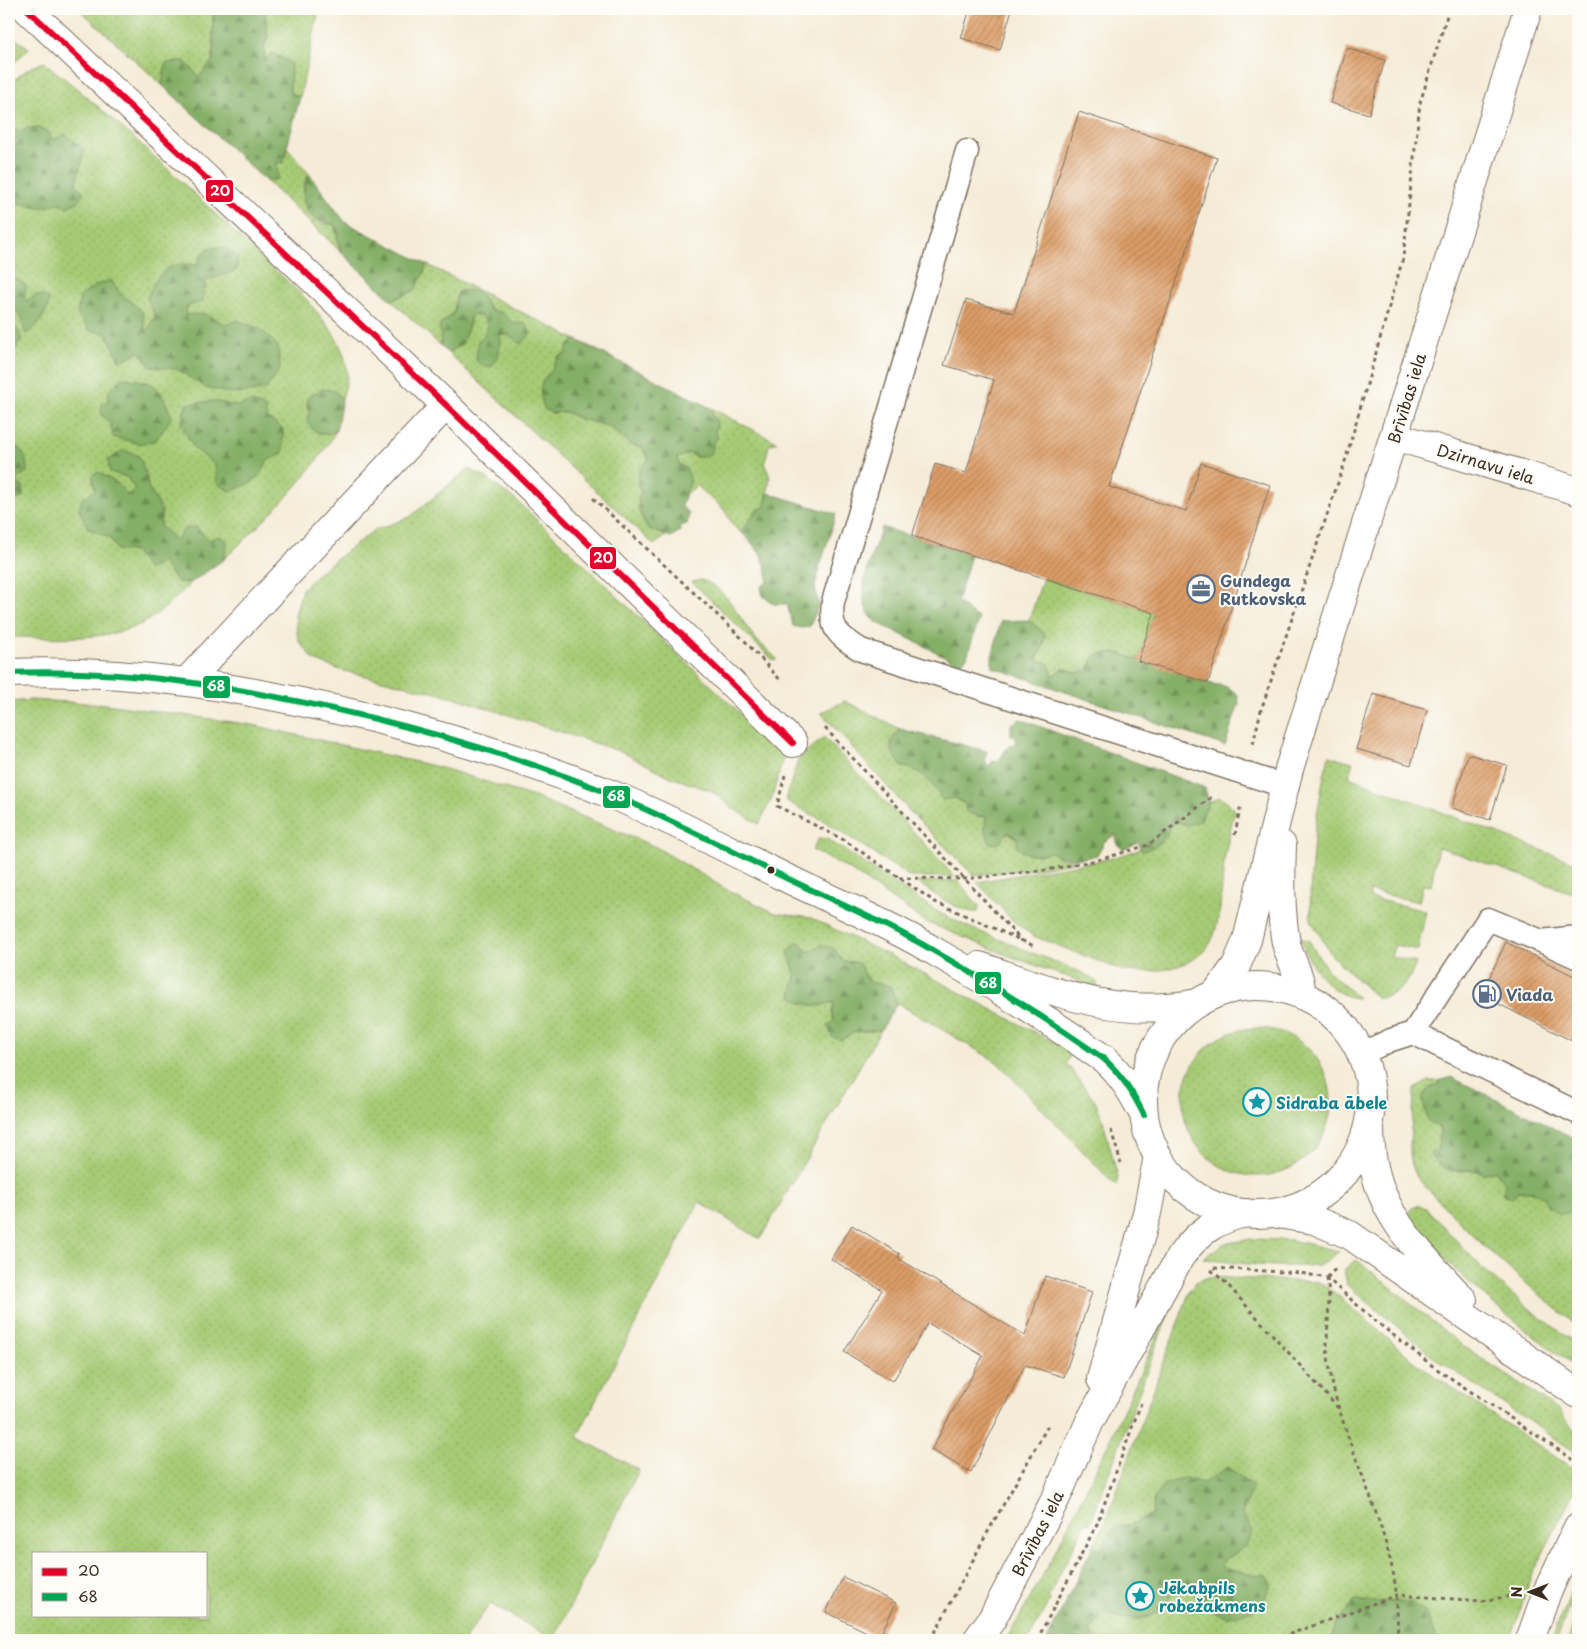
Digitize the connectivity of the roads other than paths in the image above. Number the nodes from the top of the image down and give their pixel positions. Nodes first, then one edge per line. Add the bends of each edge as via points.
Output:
1 (27, 9) edge
2 (1528, 9) edge
3 (967, 151) dead end
4 (446, 406) junction
5 (1394, 436) junction
6 (1578, 491) edge
7 (9, 673) edge
8 (187, 681) junction
9 (793, 743) road end
10 (1284, 786) junction
11 (1578, 937) edge
12 (1541, 941) junction
13 (938, 953) junction
14 (1578, 958) edge
15 (1301, 994) junction
16 (1206, 998) junction
17 (1413, 1033) junction
18 (1361, 1054) junction
19 (1578, 1113) edge
20 (1144, 1115) junction
21 (1370, 1117) junction
22 (1158, 1156) junction
23 (1256, 1213) junction
24 (1490, 1331) junction
25 (1578, 1394) edge
26 (1090, 1421) junction
27 (1578, 1527) edge
28 (978, 1640) edge
29 (1530, 1640) edge

1 - 4 main road
2 - 5 main road, Brīvības iela
3 - 10 lane via 833,602 832,623 838,634 861,650
4 - 8 main road
4 - 9 main road
5 - 6 main road, Dzirnavu iela
5 - 10 main road, Brīvības iela
7 - 8 main road via 116,674
8 - 13 main road via 260,692 333,709 448,737 519,760 622,799
10 - 15 main road via 1282,917 1292,965 1301,982
10 - 16 main road via 1247,940 1236,966
11 - 12 lane
12 - 14 lane
12 - 17 lane via 1488,919
13 - 16 main road via 1100,1004 1173,1008
13 - 20 main road via 1104,1059 1126,1083
15 - 16 main road via 1258,986 1237,987
15 - 18 main road via 1337,1018
16 - 20 main road via 1180,1016 1154,1051 1147,1072
17 - 18 lane
17 - 19 lane
18 - 21 main road via 1368,1074
20 - 22 main road
21 - 23 main road via 1355,1158 1337,1180 1308,1202 1287,1210
21 - 24 main road via 1373,1170 1389,1211 1412,1243
22 - 23 main road via 1170,1174 1204,1200 1223,1209
22 - 26 main road via 1147,1213
23 - 24 main road via 1291,1215 1336,1228
23 - 26 main road via 1215,1222 1192,1239
24 - 25 main road
26 - 28 main road, Brīvības iela via 1056,1498
27 - 29 main road via 1547,1592

